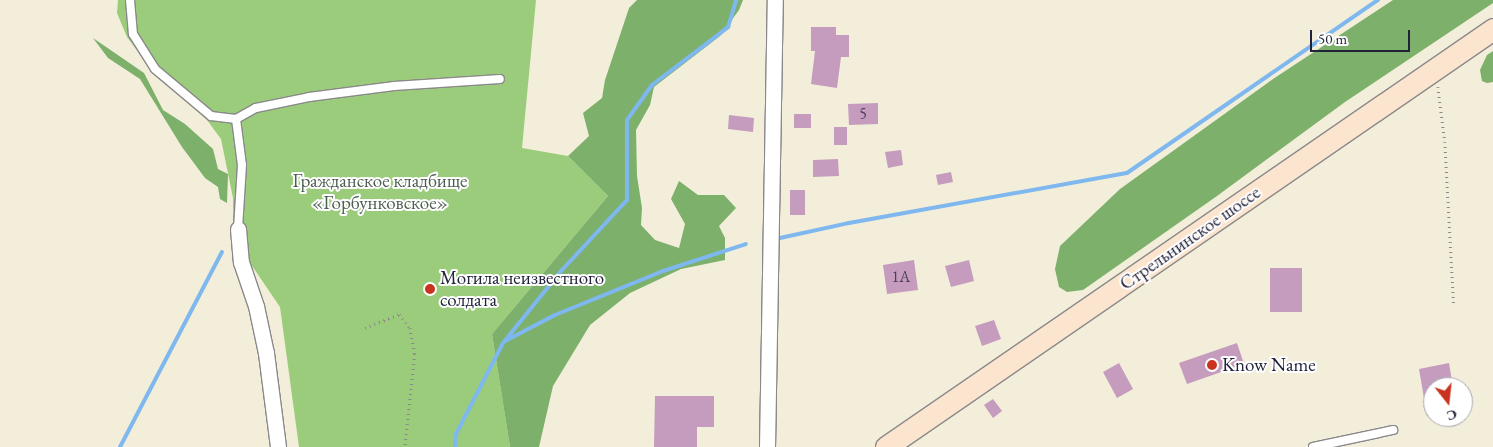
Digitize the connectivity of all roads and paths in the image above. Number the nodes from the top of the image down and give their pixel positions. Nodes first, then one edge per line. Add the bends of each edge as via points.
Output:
1 (130, 0) edge
2 (775, 0) edge
3 (1493, 29) edge
4 (1434, 68) junction
5 (500, 79) dead end
6 (236, 119) junction
7 (238, 229) joint
8 (1454, 306) dead end
9 (365, 328) dead end
10 (1394, 430) dead end
11 (278, 447) edge
12 (404, 447) edge
13 (766, 447) edge
14 (886, 447) edge
15 (1313, 447) edge

1 - 6 lane via 134,34 155,69 211,116
2 - 13 street
3 - 4 main road, Стрельнинское шоссе
4 - 8 path via 1446,142
4 - 14 main road, Стрельнинское шоссе
5 - 6 lane via 394,86 309,97 256,108
6 - 7 lane via 242,165
7 - 11 street via 241,262 256,306 266,353
9 - 12 path via 400,314 410,328 415,354
10 - 15 lane

